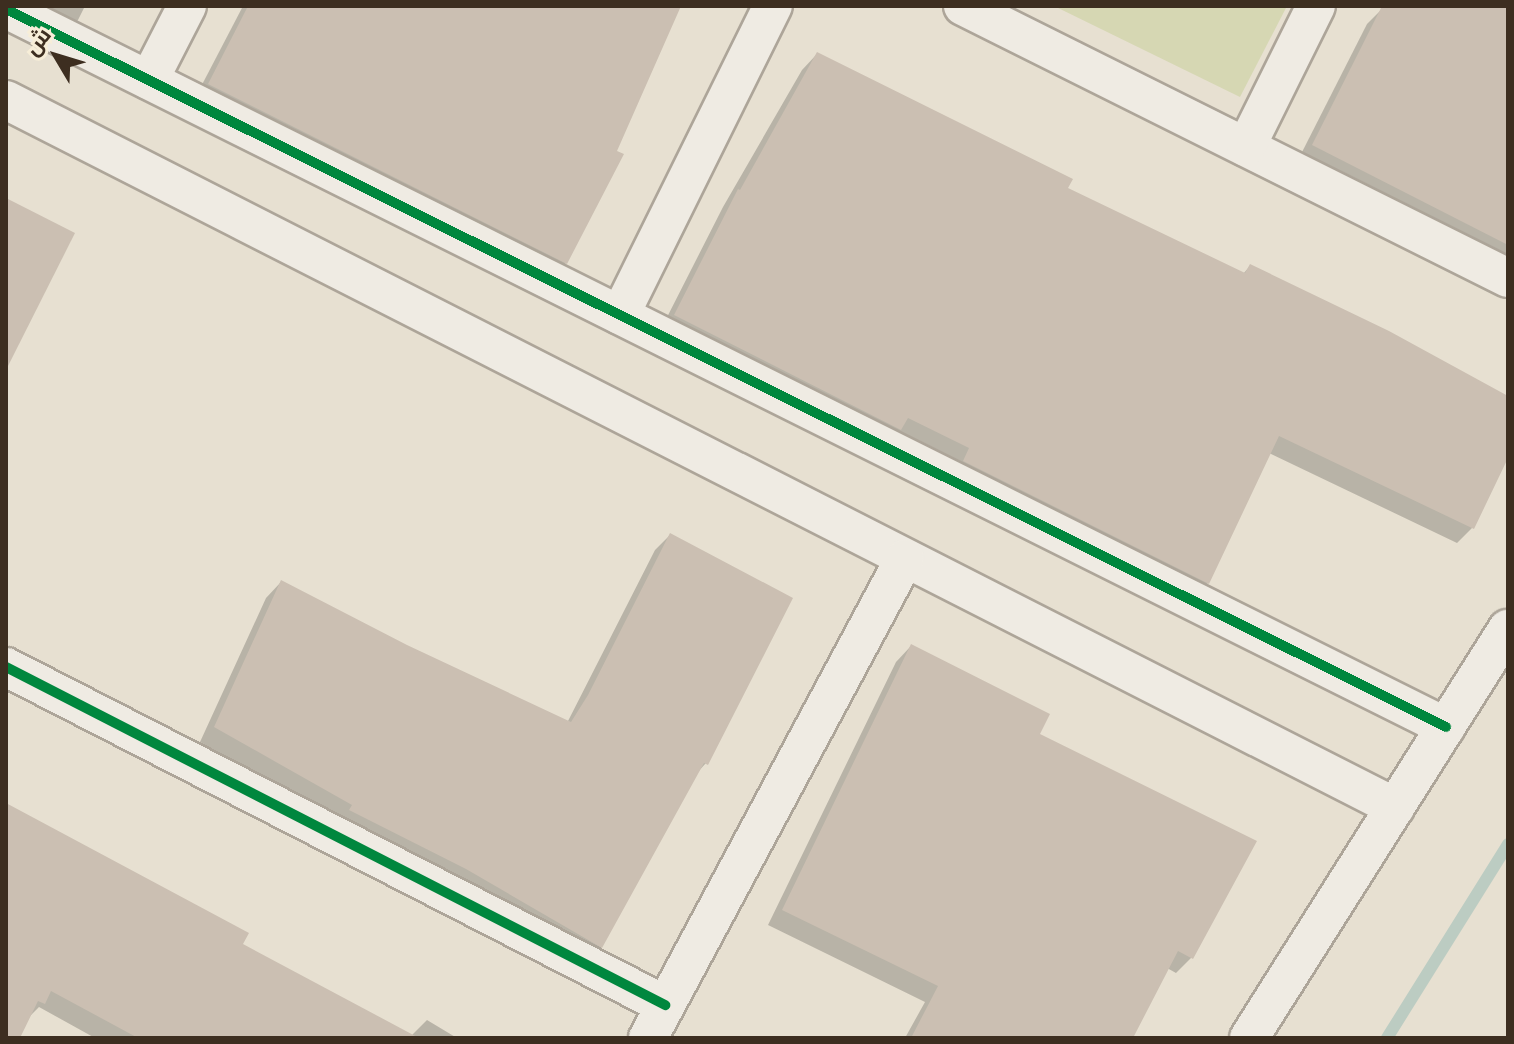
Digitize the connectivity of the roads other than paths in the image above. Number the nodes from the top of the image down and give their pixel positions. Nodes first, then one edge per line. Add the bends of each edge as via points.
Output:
1 (187, 6) edge
2 (773, 6) edge
3 (963, 6) edge
4 (1316, 6) edge
5 (6, 9) edge
6 (149, 80) junction
7 (6, 100) edge
8 (1246, 147) junction
9 (1508, 278) edge
10 (620, 315) junction
11 (905, 558) junction
12 (1508, 629) edge
13 (6, 667) edge
14 (1446, 727) junction
15 (1395, 807) junction
16 (665, 1005) junction
17 (648, 1038) edge
18 (1249, 1038) edge

1 - 6 street
2 - 10 street
3 - 8 street
4 - 8 street
5 - 6 street
6 - 10 street
7 - 11 street
8 - 9 street
10 - 14 street
11 - 15 street
11 - 16 street
12 - 14 street
13 - 16 street
14 - 15 street
15 - 18 street
16 - 17 street

